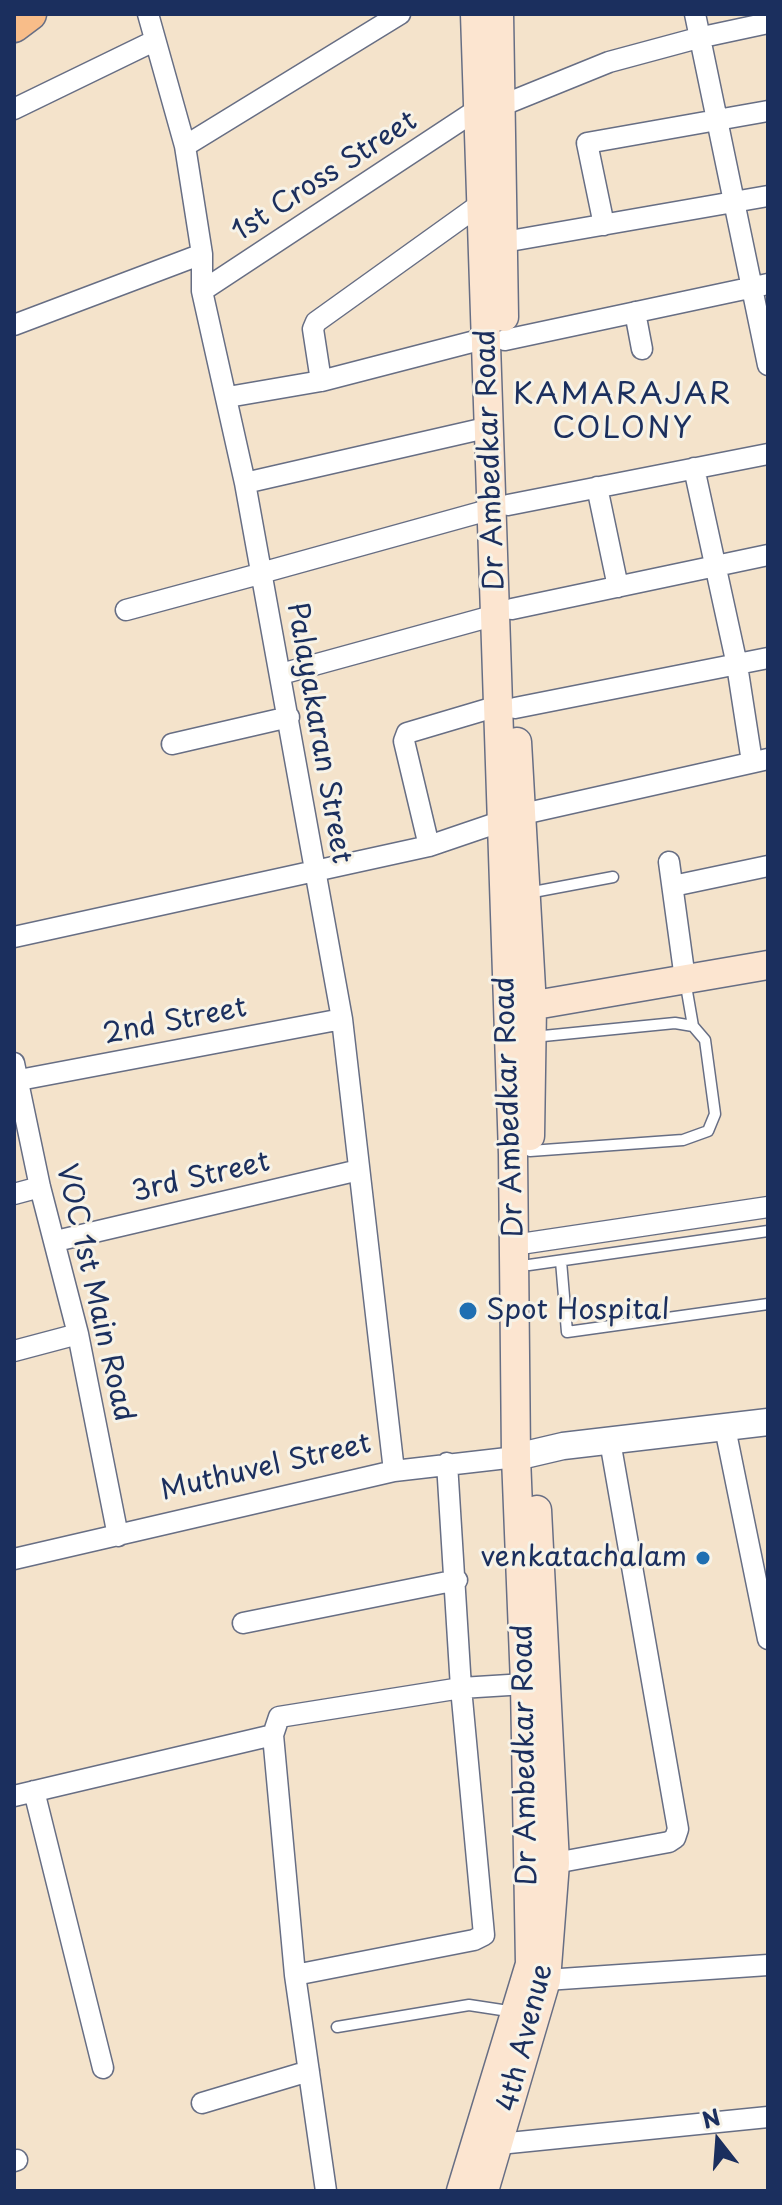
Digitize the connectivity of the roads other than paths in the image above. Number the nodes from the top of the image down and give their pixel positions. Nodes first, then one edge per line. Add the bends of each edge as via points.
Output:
1 (30, 14) edge
2 (148, 14) edge
3 (400, 14) edge
4 (475, 14) edge
5 (499, 14) edge
6 (695, 14) edge
7 (768, 23) edge
8 (14, 26) edge
9 (698, 38) junction
10 (154, 41) junction
11 (491, 107) junction
12 (14, 109) edge
13 (768, 111) edge
14 (716, 121) junction
15 (185, 146) junction
16 (768, 196) edge
17 (733, 202) junction
18 (482, 203) junction
19 (604, 225) junction
20 (504, 242) junction
21 (202, 254) junction
22 (760, 285) edge
23 (202, 291) junction
24 (635, 312) junction
25 (14, 325) edge
26 (496, 339) junction
27 (642, 349) dead end
28 (768, 365) edge
29 (321, 381) junction
30 (228, 397) junction
31 (490, 427) junction
32 (768, 454) edge
33 (694, 468) junction
34 (245, 483) junction
35 (597, 487) junction
36 (500, 507) junction
37 (768, 555) edge
38 (716, 566) junction
39 (262, 573) junction
40 (618, 587) junction
41 (126, 610) dead end
42 (504, 612) junction
43 (768, 658) edge
44 (737, 665) junction
45 (281, 674) junction
46 (506, 707) junction
47 (289, 717) junction
48 (172, 744) dead end
49 (760, 761) edge
50 (512, 817) junction
51 (429, 846) junction
52 (669, 862) dead end
53 (768, 866) edge
54 (314, 873) junction
55 (613, 877) dead end
56 (673, 886) junction
57 (526, 894) junction
58 (14, 937) edge
59 (768, 965) edge
60 (685, 979) junction
61 (520, 1008) junction
62 (342, 1019) junction
63 (693, 1026) junction
64 (531, 1037) junction
65 (15, 1075) edge
66 (530, 1151) junction
67 (359, 1170) junction
68 (40, 1187) junction
69 (14, 1194) edge
70 (768, 1207) edge
71 (768, 1231) edge
72 (56, 1241) junction
73 (528, 1254) junction
74 (561, 1261) junction
75 (768, 1304) edge
76 (78, 1334) junction
77 (14, 1351) edge
78 (768, 1422) edge
79 (725, 1428) junction
80 (610, 1441) junction
81 (525, 1454) junction
82 (447, 1463) junction
83 (394, 1471) junction
84 (118, 1536) junction
85 (14, 1559) edge
86 (457, 1580) junction
87 (243, 1623) dead end
88 (768, 1639) edge
89 (525, 1684) junction
90 (461, 1688) junction
91 (273, 1735) junction
92 (24, 1793) edge
93 (555, 1863) junction
94 (768, 1965) edge
95 (295, 1975) junction
96 (536, 1978) junction
97 (517, 2013) junction
98 (337, 2027) dead end
99 (103, 2068) dead end
100 (309, 2071) junction
101 (202, 2103) dead end
102 (768, 2117) edge
103 (499, 2144) junction
104 (326, 2191) edge
105 (461, 2191) edge
106 (484, 2191) edge

1 - 8 main road
2 - 10 street, Palayakaran Street
3 - 15 street
4 - 11 main road, Dr Ambedkar Road
5 - 11 main road, Dr Ambedkar Road
6 - 9 street
7 - 9 street, 1st Cross Street
9 - 11 street, 1st Cross Street via 609,62
9 - 14 street
10 - 12 street
10 - 15 street, Palayakaran Street
11 - 18 main road, Dr Ambedkar Road
11 - 20 main road, Dr Ambedkar Road
11 - 23 street, 1st Cross Street
13 - 14 street
14 - 17 street
14 - 19 street via 587,143
15 - 21 street, Palayakaran Street
16 - 17 street
17 - 19 street
17 - 22 street
18 - 26 main road, Dr Ambedkar Road
18 - 29 street via 316,322
19 - 20 street
20 - 26 main road, Dr Ambedkar Road
21 - 23 street, Palayakaran Street
21 - 25 street
22 - 24 street
22 - 28 street
23 - 30 street, Palayakaran Street
24 - 26 street
24 - 27 street
26 - 29 street
26 - 31 main road, Dr Ambedkar Road
26 - 36 main road, Dr Ambedkar Road
29 - 30 street
30 - 34 street, Palayakaran Street
31 - 34 street
31 - 36 main road, Dr Ambedkar Road
32 - 33 street
33 - 35 street
33 - 38 street
34 - 39 street, Palayakaran Street
35 - 36 street
35 - 40 street
36 - 39 street
36 - 42 main road, Dr Ambedkar Road
37 - 38 street
38 - 40 street
38 - 44 street
39 - 41 street
39 - 45 street, Palayakaran Street
40 - 42 street
42 - 45 street
42 - 46 main road, Dr Ambedkar Road
43 - 44 street
44 - 46 street
44 - 49 street
45 - 47 street, Palayakaran Street
46 - 50 main road, Dr Ambedkar Road
46 - 51 street via 407,733 404,741
47 - 48 street
47 - 54 street, Palayakaran Street
49 - 50 street
50 - 51 street
50 - 57 main road, Dr Ambedkar Road
50 - 61 main road, Dr Ambedkar Road
51 - 54 street
52 - 56 street
53 - 56 street
54 - 58 street
54 - 62 street, Palayakaran Street
55 - 57 lane
56 - 60 street
57 - 61 main road, Dr Ambedkar Road
59 - 60 main road
60 - 61 main road
60 - 63 lane
61 - 64 main road, Dr Ambedkar Road
61 - 81 main road, Dr Ambedkar Road via 514,1222
62 - 65 street, 2nd Street
62 - 67 street, Palayakaran Street
63 - 64 lane via 675,1023
63 - 66 lane via 707,1051 715,1114 708,1131 683,1140
64 - 66 main road, Dr Ambedkar Road
65 - 68 street, VOC 1st Main Road
66 - 73 main road, Dr Ambedkar Road
67 - 72 street, 3rd Street
67 - 83 street, Palayakaran Street
68 - 69 street
68 - 72 street, VOC 1st Main Road
70 - 73 street
71 - 74 lane
72 - 76 street, VOC 1st Main Road
73 - 74 lane
73 - 81 main road, Dr Ambedkar Road
74 - 75 lane via 567,1332
76 - 77 street
76 - 84 street, VOC 1st Main Road
78 - 79 street
79 - 80 street
79 - 88 street
80 - 81 street
80 - 93 street via 678,1829 669,1842
81 - 82 street, Muthuvel Street
81 - 89 main road, Dr Ambedkar Road
81 - 93 main road, 4th Avenue
82 - 83 street, Muthuvel Street
82 - 86 street
83 - 84 street, Muthuvel Street
84 - 85 street, Muthuvel Street
86 - 87 street
86 - 90 street
89 - 90 street
89 - 96 main road, Dr Ambedkar Road via 530,1964
90 - 91 street via 279,1717
90 - 95 street via 484,1935
91 - 92 street
91 - 95 street
92 - 99 street
93 - 96 main road, 4th Avenue
94 - 96 street
95 - 100 street
96 - 97 main road, Dr Ambedkar Road
96 - 103 main road, 4th Avenue
97 - 98 lane via 469,2005
97 - 105 main road, Dr Ambedkar Road
100 - 101 street
100 - 104 street
102 - 103 street
103 - 106 main road, 4th Avenue

